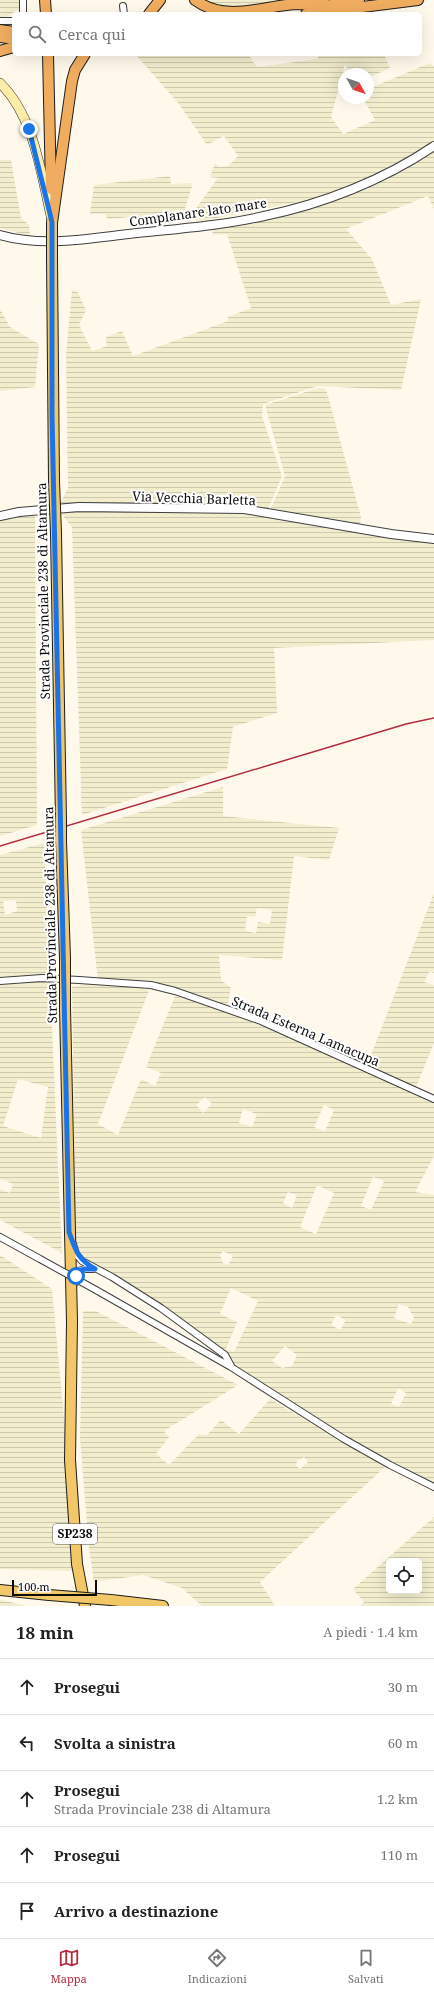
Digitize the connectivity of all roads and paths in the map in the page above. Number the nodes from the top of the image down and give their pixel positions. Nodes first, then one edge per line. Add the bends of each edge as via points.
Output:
1 (23, 0) edge
2 (160, 0) edge
3 (195, 0) edge
4 (359, 0) edge
5 (418, 0) edge
6 (327, 5) junction
7 (123, 6) dead end
8 (22, 12) edge
9 (124, 12) edge
10 (151, 12) edge
11 (280, 12) edge
12 (322, 12) edge
13 (0, 21) edge
14 (12, 21) edge
15 (0, 30) edge
16 (12, 32) edge
17 (0, 37) edge
18 (12, 38) edge
19 (12, 48) edge
20 (0, 51) edge
21 (48, 56) edge
22 (84, 56) edge
23 (0, 84) edge
24 (434, 146) edge
25 (52, 222) junction
26 (0, 236) edge
27 (0, 516) edge
28 (434, 539) edge
29 (0, 981) edge
30 (434, 1098) edge
31 (69, 1232) junction
32 (0, 1237) edge
33 (95, 1269) junction
34 (72, 1322) junction
35 (231, 1367) junction
36 (434, 1487) edge
37 (0, 1590) edge
38 (85, 1606) edge
39 (163, 1606) edge

1 - 8 street
2 - 10 highway
3 - 6 highway via 219,11 240,12 296,4
4 - 6 highway
5 - 12 highway
6 - 11 highway
7 - 9 street
13 - 14 street
15 - 16 highway
17 - 18 highway
19 - 20 highway
21 - 25 highway
22 - 25 highway via 75,70 72,82
23 - 25 main road via 18,105 29,129
24 - 26 street, Complanare lato mare via 357,187 327,199 265,216 67,241 33,241
25 - 31 main road, Strada Provinciale 238 di Altamura / SP238, bridge via 54,481
27 - 28 street, Via Vecchia Barletta via 79,507 244,509
29 - 30 street, Strada Esterna Lamacupa via 42,978 79,980 151,985 175,991 261,1021
31 - 33 street via 76,1254
31 - 34 main road, Strada Provinciale 238 di Altamura / SP238
32 - 35 street, bridge
33 - 34 street via 78,1271
33 - 35 street via 162,1308 225,1355
34 - 38 main road, Strada Provinciale 238 di Altamura / SP238 via 70,1460 77,1564
35 - 36 street via 344,1439
37 - 39 main road, bridge

